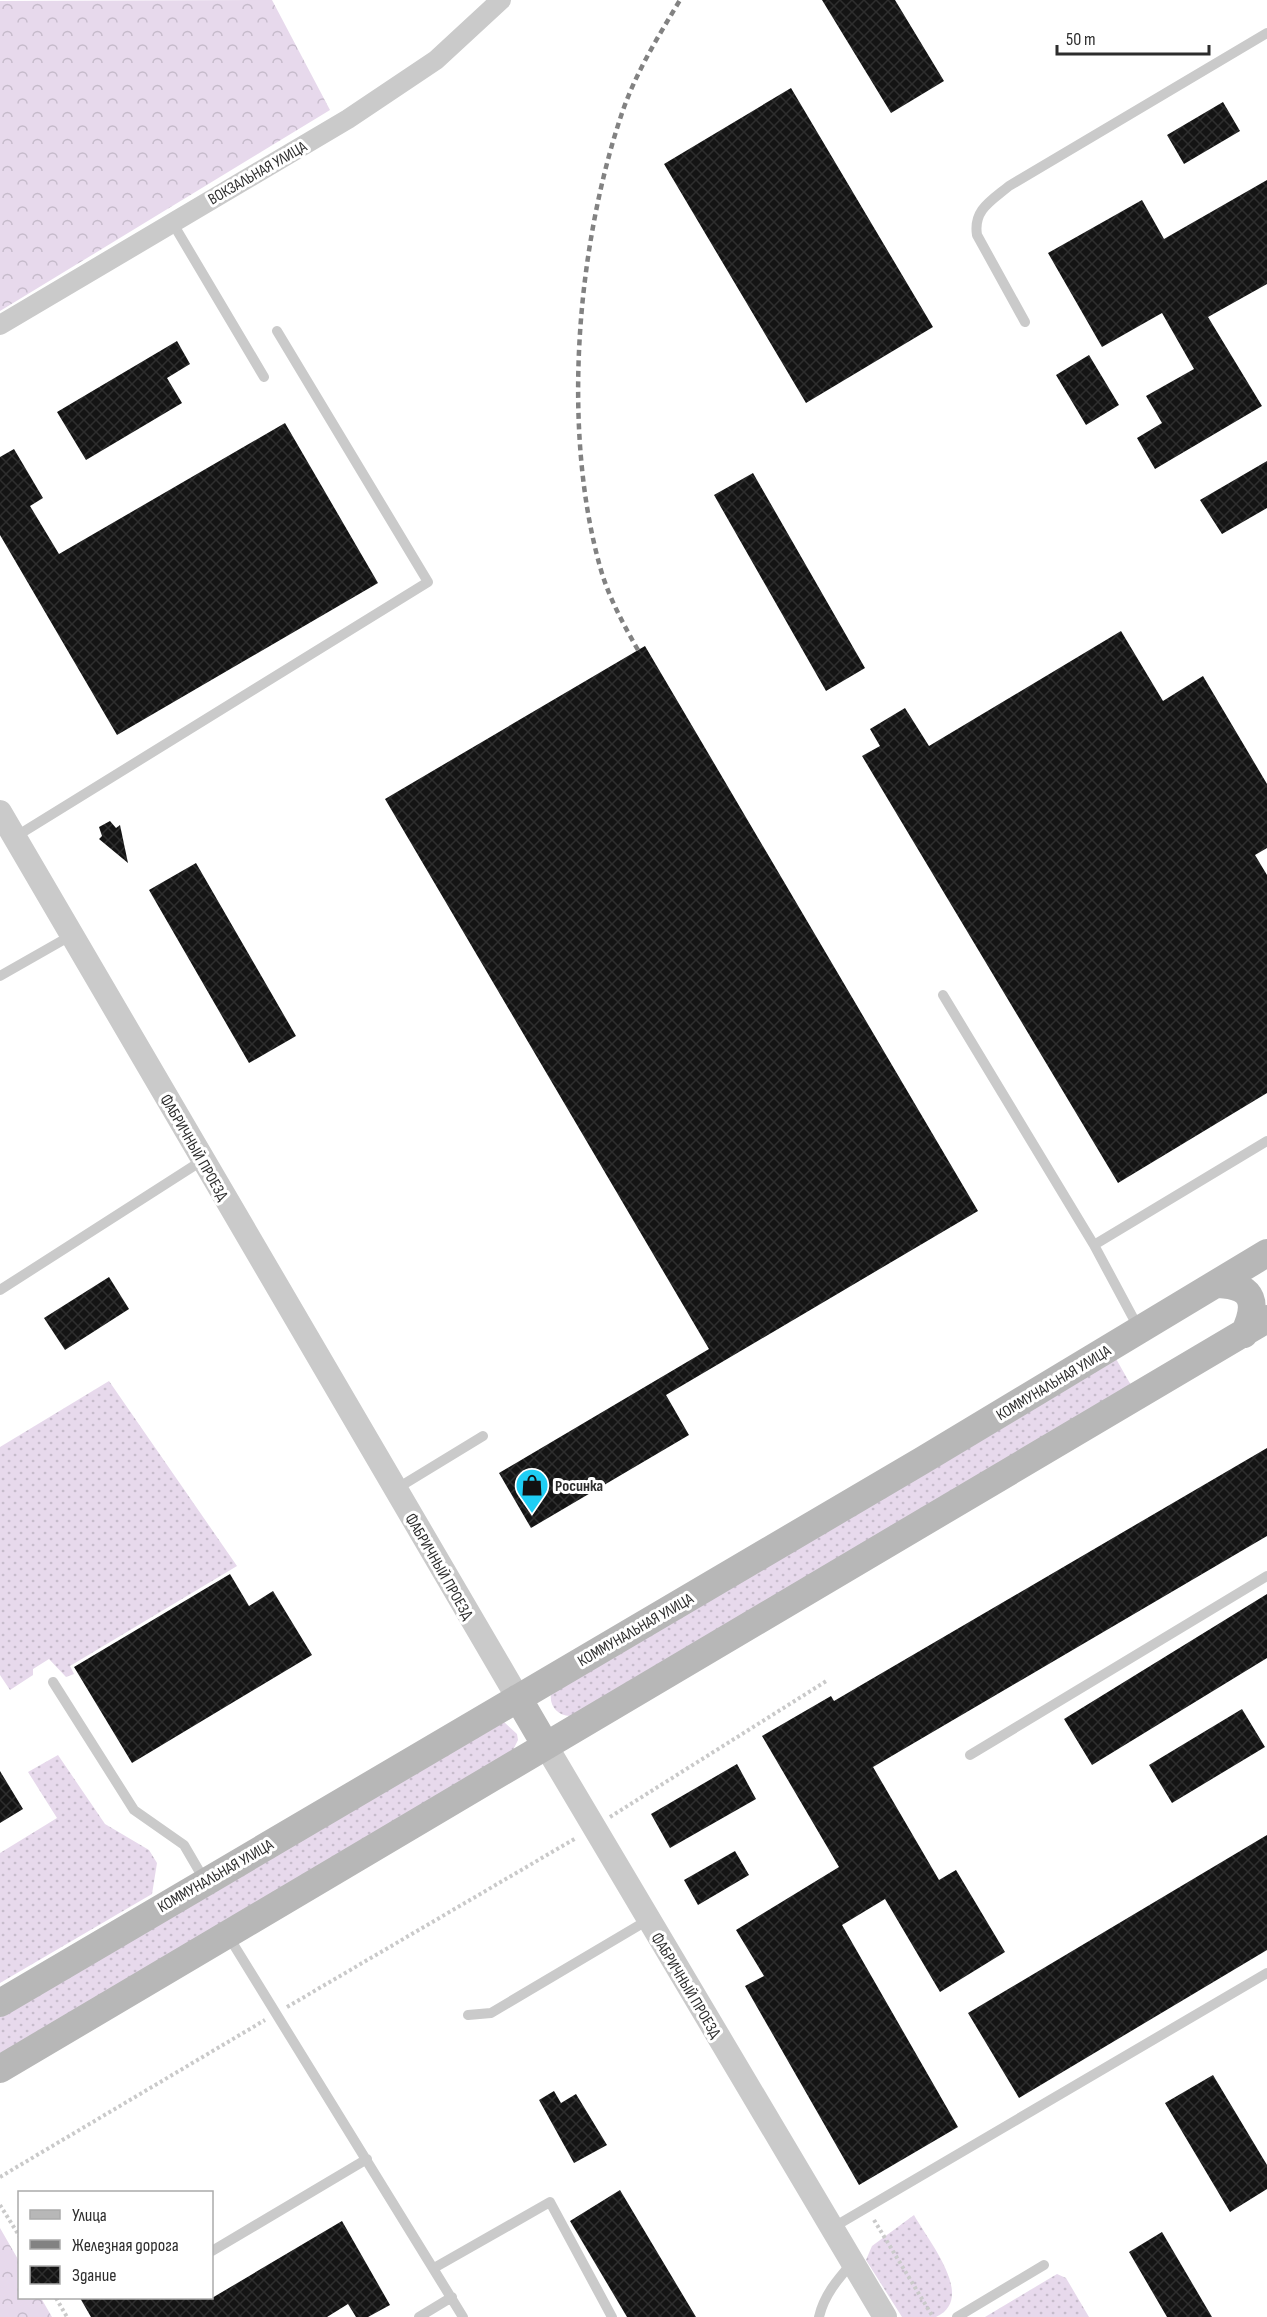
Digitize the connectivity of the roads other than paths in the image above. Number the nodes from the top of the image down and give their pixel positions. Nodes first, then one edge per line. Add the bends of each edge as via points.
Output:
1 (501, 0) edge
2 (1267, 33) edge
3 (172, 222) junction
4 (1025, 322) dead end
5 (0, 325) edge
6 (277, 331) dead end
7 (264, 376) dead end
8 (0, 812) edge
9 (14, 837) junction
10 (72, 935) junction
11 (0, 976) edge
12 (943, 996) dead end
13 (1267, 1141) edge
14 (203, 1160) junction
15 (1094, 1245) junction
16 (1267, 1253) edge
17 (1219, 1284) junction
18 (0, 1290) edge
19 (1255, 1327) edge
20 (1140, 1330) junction
21 (483, 1436) dead end
22 (395, 1490) junction
23 (1267, 1576) edge
24 (53, 1682) dead end
25 (518, 1698) junction
26 (546, 1746) junction
27 (970, 1755) dead end
28 (205, 1881) junction
29 (648, 1920) junction
30 (227, 1934) junction
31 (1267, 1973) edge
32 (0, 2003) edge
33 (468, 2015) dead end
34 (0, 2069) edge
35 (367, 2159) junction
36 (832, 2228) junction
37 (213, 2250) edge
38 (853, 2262) junction
39 (1044, 2265) dead end
40 (434, 2268) junction
41 (452, 2297) junction
42 (419, 2317) edge
43 (463, 2317) edge
44 (612, 2317) edge
45 (819, 2317) edge
46 (885, 2317) edge
47 (957, 2317) edge

1 - 3 street, ВОКЗАЛЬНАЯ УЛИЦА via 436,60 348,119
2 - 4 lane via 1009,186 981,209 975,222 977,235
3 - 5 street, ВОКЗАЛЬНАЯ УЛИЦА
3 - 7 lane
6 - 9 lane via 428,582
8 - 9 street, ФАБРИЧНЫЙ ПРОЕЗД
9 - 10 street, ФАБРИЧНЫЙ ПРОЕЗД
10 - 11 lane
10 - 14 street, ФАБРИЧНЫЙ ПРОЕЗД
12 - 15 lane
13 - 15 lane
14 - 18 lane
14 - 22 street, ФАБРИЧНЫЙ ПРОЕЗД
15 - 20 lane
16 - 17 main road, КОММУНАЛЬНАЯ УЛИЦА
17 - 19 main road via 1234,1285 1249,1295
17 - 20 main road, КОММУНАЛЬНАЯ УЛИЦА
19 - 26 main road
20 - 25 main road, КОММУНАЛЬНАЯ УЛИЦА
21 - 22 lane
22 - 25 street, ФАБРИЧНЫЙ ПРОЕЗД
23 - 27 lane
24 - 28 lane via 134,1810 184,1845
25 - 26 main road, ФАБРИЧНЫЙ ПРОЕЗД
25 - 28 main road, КОММУНАЛЬНАЯ УЛИЦА
26 - 29 street, ФАБРИЧНЫЙ ПРОЕЗД
26 - 30 main road
28 - 32 main road, КОММУНАЛЬНАЯ УЛИЦА
29 - 33 lane via 491,2013
29 - 36 street, ФАБРИЧНЫЙ ПРОЕЗД
30 - 34 main road
30 - 35 lane
31 - 36 lane
35 - 37 lane
35 - 40 lane
36 - 38 street, ФАБРИЧНЫЙ ПРОЕЗД
38 - 45 lane via 835,2282
38 - 46 street, ФАБРИЧНЫЙ ПРОЕЗД
39 - 47 lane
40 - 41 lane
40 - 44 lane via 550,2202
41 - 42 lane
41 - 43 lane

